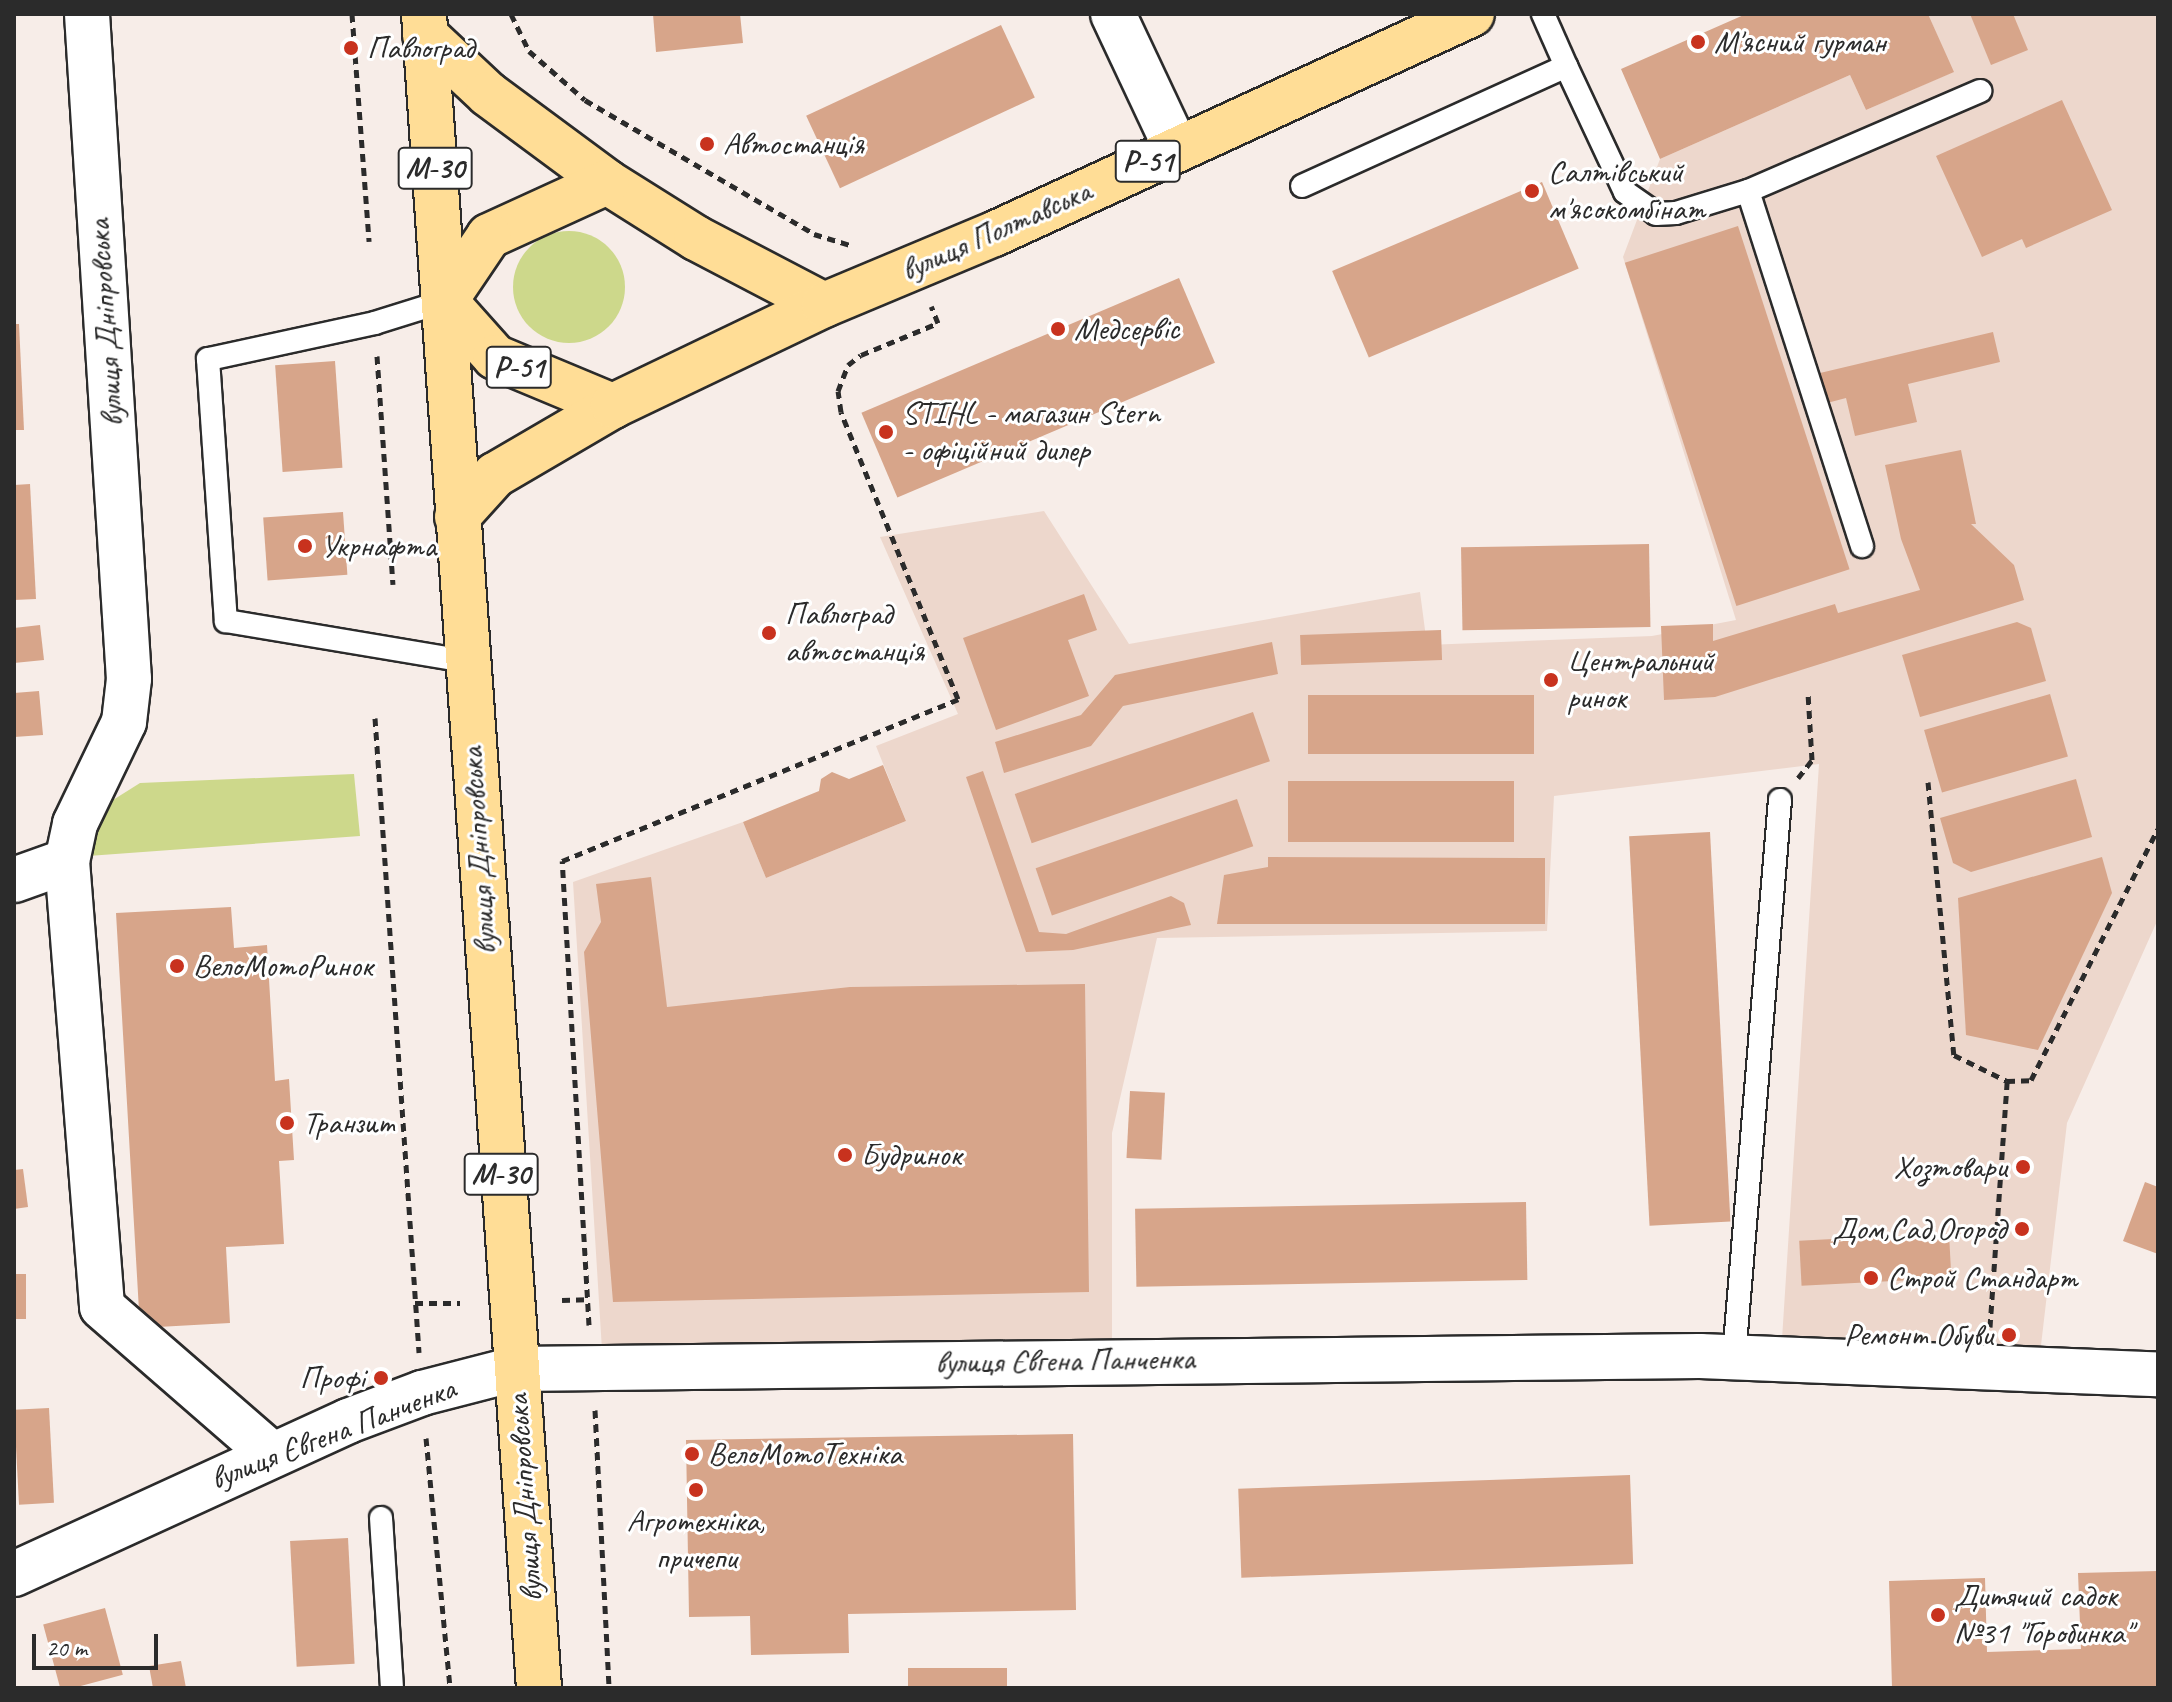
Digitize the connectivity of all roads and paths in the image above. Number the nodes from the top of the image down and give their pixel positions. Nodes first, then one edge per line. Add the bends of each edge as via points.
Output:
1 (87, 14) edge
2 (352, 14) edge
3 (511, 14) edge
4 (1113, 14) edge
5 (1472, 14) edge
6 (1543, 14) edge
7 (424, 25) edge
8 (1566, 66) junction
9 (1980, 91) dead end
10 (1176, 148) junction
11 (607, 182) junction
12 (1302, 186) dead end
13 (1748, 191) junction
14 (369, 241) dead end
15 (856, 246) dead end
16 (445, 301) junction
17 (928, 301) dead end
18 (824, 305) junction
19 (377, 355) dead end
20 (613, 406) junction
21 (457, 517) junction
22 (1862, 546) dead end
23 (393, 584) dead end
24 (465, 661) junction
25 (1808, 692) dead end
26 (375, 718) dead end
27 (1928, 782) dead end
28 (1780, 800) joint
29 (2158, 829) edge
30 (67, 861) junction
31 (14, 880) edge
32 (2007, 1081) junction
33 (587, 1299) junction
34 (562, 1300) dead end
35 (415, 1303) junction
36 (460, 1303) dead end
37 (1734, 1357) junction
38 (592, 1366) junction
39 (1988, 1367) junction
40 (515, 1369) junction
41 (2158, 1374) edge
42 (422, 1393) junction
43 (271, 1454) junction
44 (381, 1518) dead end
45 (14, 1574) edge
46 (392, 1688) edge
47 (450, 1688) edge
48 (539, 1688) edge
49 (609, 1688) edge

1 - 30 street, вулиця Дніпровська via 129,679 124,722 75,824
2 - 14 path
3 - 15 path via 529,51 585,100 814,234
4 - 10 street
5 - 10 main road, вулиця Полтавська / Р-51
6 - 8 lane
7 - 11 main road via 488,94
7 - 16 main road, вулиця Дніпровська / М-30
8 - 12 lane
8 - 13 lane via 1625,192 1639,206 1656,214 1676,213
9 - 13 lane
10 - 18 main road, вулиця Полтавська / Р-51 via 994,234
11 - 16 main road via 489,236
11 - 18 main road via 696,238
13 - 22 lane
16 - 20 main road, Р-51 via 495,357
16 - 21 main road, вулиця Дніпровська / М-30
16 - 24 lane via 375,323 208,359 226,621
17 - 33 path via 938,323 861,355 848,365 838,391 841,412 958,699 562,861
18 - 20 main road, вулиця Полтавська / Р-51
19 - 23 path
20 - 21 main road, Р-51 via 495,475
21 - 24 main road, вулиця Дніпровська / М-30
24 - 40 main road, вулиця Дніпровська / М-30
25 - 28 path via 1812,760
26 - 35 path
27 - 32 path via 1954,1055
28 - 37 lane
29 - 32 path via 2031,1080
30 - 31 street
30 - 43 street, вулиця Дніпровська via 102,1307
32 - 39 path
33 - 34 path
33 - 38 path
35 - 36 path
35 - 42 path
37 - 38 street, вулиця Євгена Панченка
37 - 39 street, вулиця Євгена Панченка
38 - 40 street, вулиця Євгена Панченка
38 - 49 path
39 - 41 street, вулиця Євгена Панченка
40 - 42 street, вулиця Євгена Панченка
40 - 48 main road, вулиця Дніпровська / М-30
42 - 43 street, вулиця Євгена Панченка
42 - 47 path
43 - 45 street, вулиця Євгена Панченка
44 - 46 lane

